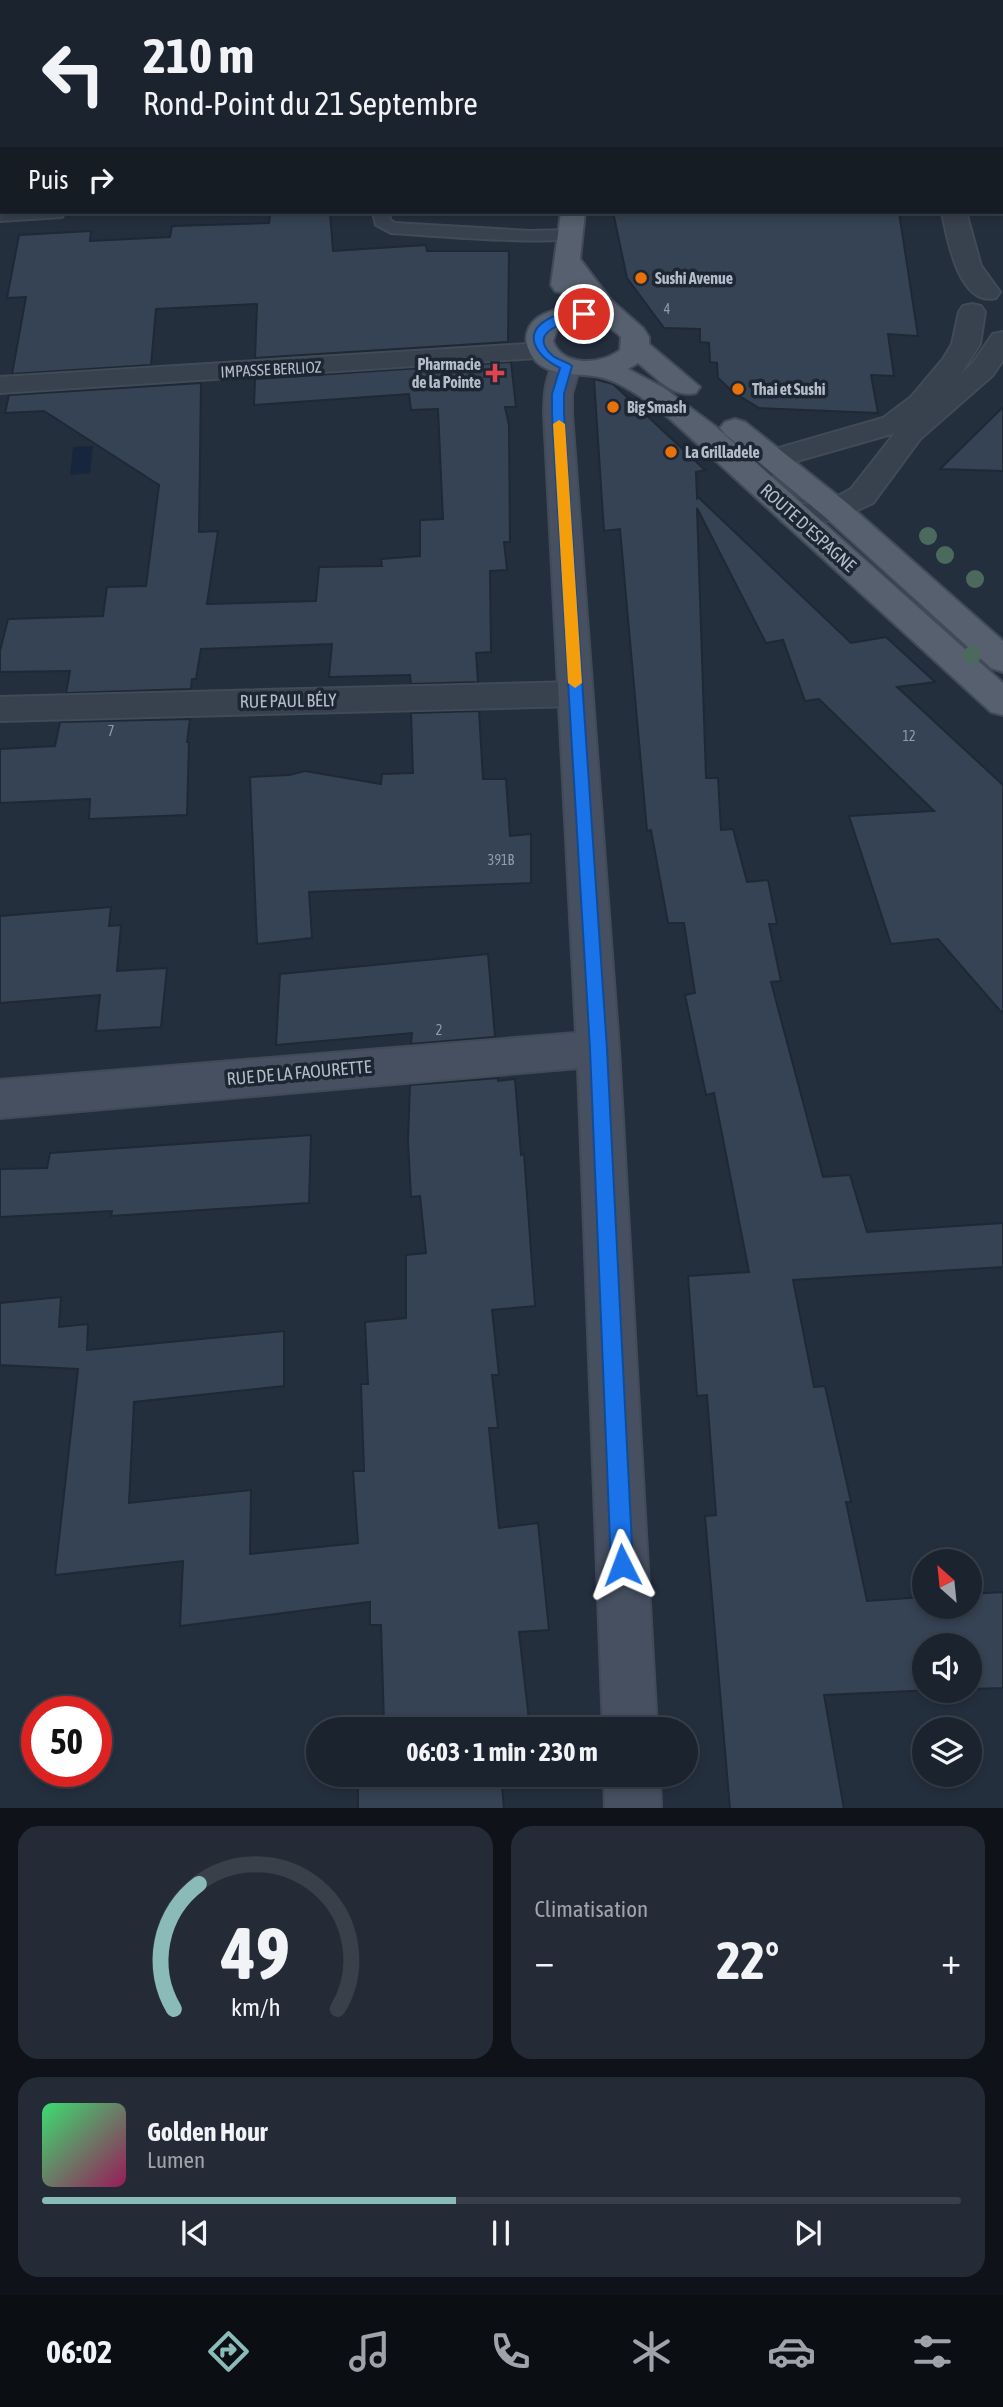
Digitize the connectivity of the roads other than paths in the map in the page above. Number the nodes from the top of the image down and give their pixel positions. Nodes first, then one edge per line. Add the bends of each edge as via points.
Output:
1 (381, 214) edge
2 (955, 214) edge
3 (570, 236) edge
4 (987, 298) edge
5 (617, 320) junction
6 (554, 321) junction
7 (1003, 326) edge
8 (1003, 340) edge
9 (635, 347) junction
10 (542, 351) junction
11 (566, 366) junction
12 (602, 368) junction
13 (0, 386) edge
14 (762, 468) junction
15 (836, 510) junction
16 (792, 514) junction
17 (998, 649) edge
18 (575, 694) junction
19 (1003, 703) edge
20 (0, 709) edge
21 (598, 1049) junction
22 (0, 1098) edge
23 (629, 1717) edge
24 (632, 1787) edge
25 (633, 1808) edge

1 - 3 lane via 382,222 391,228
2 - 4 street via 968,267
3 - 5 main road, ROUTE D'ESPAGNE via 598,303
3 - 6 main road
4 - 7 street via 984,321
4 - 14 street via 955,363 921,402 893,424
5 - 6 main road via 584,314
5 - 9 main road, ROUTE D'ESPAGNE via 634,335
6 - 10 main road via 539,335
8 - 15 street via 983,369 910,433 862,496
9 - 12 main road via 629,356
9 - 14 main road, ROUTE D'ESPAGNE
10 - 11 main road
10 - 13 street, IMPASSE BERLIOZ
11 - 12 main road
11 - 18 main road via 558,414
12 - 14 main road, ROUTE D'ESPAGNE via 644,386 730,455
14 - 15 main road, ROUTE D'ESPAGNE
14 - 16 main road, ROUTE D'ESPAGNE
15 - 16 street
15 - 17 main road, ROUTE D'ESPAGNE
16 - 19 main road, ROUTE D'ESPAGNE
18 - 20 street, RUE PAUL BÉLY
18 - 21 main road
21 - 22 main road, RUE DE LA FAOURETTE
21 - 23 main road
24 - 25 main road

